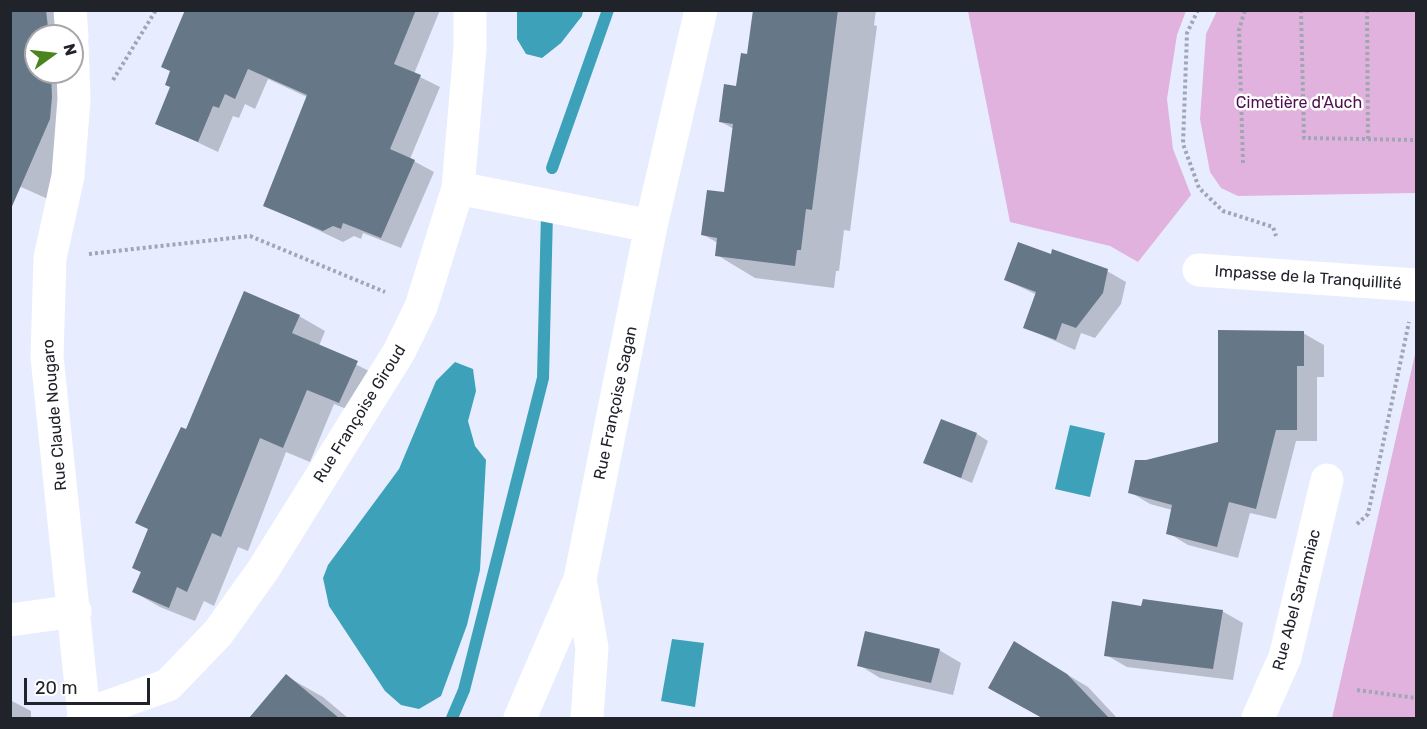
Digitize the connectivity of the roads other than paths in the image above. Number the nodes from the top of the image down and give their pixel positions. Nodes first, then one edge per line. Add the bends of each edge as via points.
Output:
1 (470, 10) edge
2 (701, 10) edge
3 (73, 84) edge
4 (458, 188) junction
5 (651, 226) junction
6 (1199, 270) dead end
7 (1414, 299) edge
8 (1328, 480) dead end
9 (580, 579) junction
10 (75, 611) junction
11 (10, 620) edge
12 (84, 717) edge
13 (520, 718) edge
14 (587, 718) edge
15 (1258, 718) edge

1 - 4 street, Rue Françoise Giroud
2 - 5 street, Rue Françoise Sagan
3 - 10 street, Rue Claude Nougaro via 68,176 50,258 47,357
4 - 5 street
4 - 12 street, Rue Françoise Giroud via 421,307 387,372 263,570 218,633 168,685
5 - 9 street, Rue Françoise Sagan
6 - 7 street, Impasse de la Tranquillité via 1289,277
8 - 15 street, Rue Abel Sarramiac via 1285,657
9 - 13 street, Rue Françoise Sagan
9 - 14 street, Rue Françoise Sagan via 592,648
10 - 11 street
10 - 12 street, Rue Claude Nougaro

